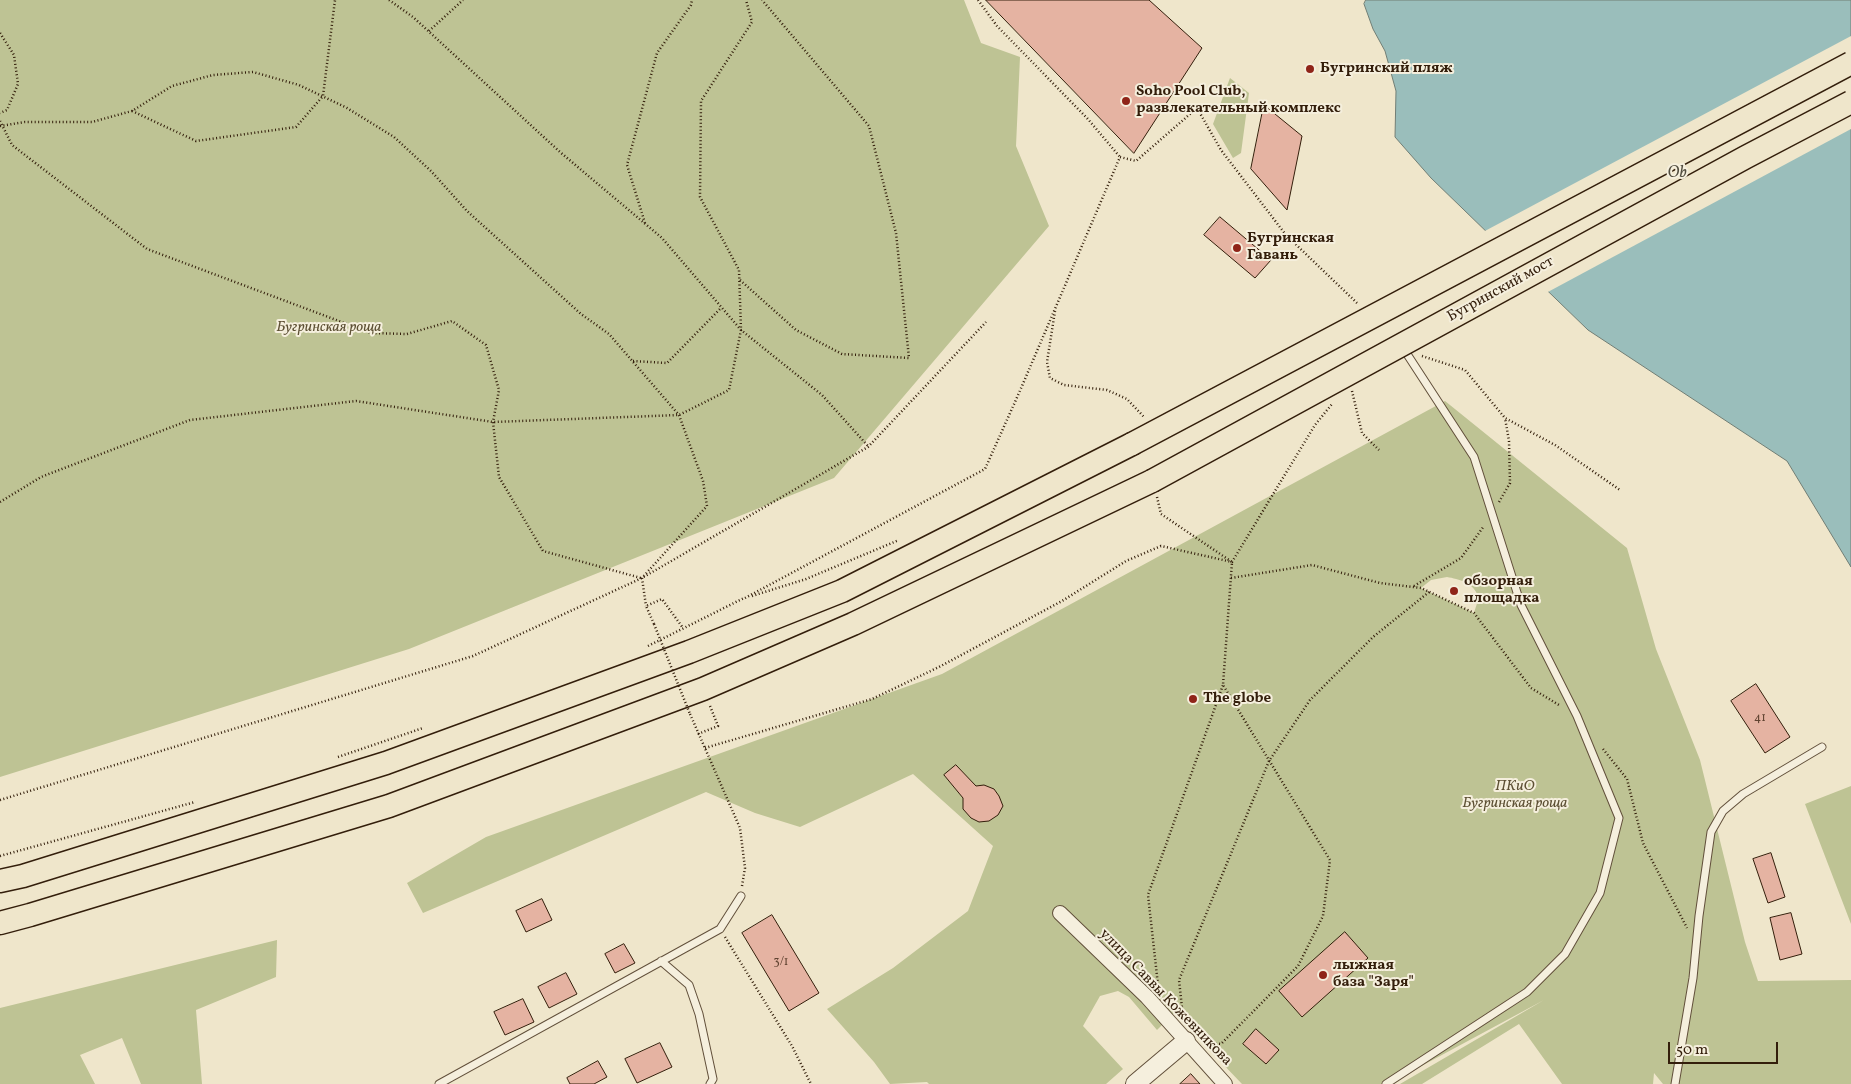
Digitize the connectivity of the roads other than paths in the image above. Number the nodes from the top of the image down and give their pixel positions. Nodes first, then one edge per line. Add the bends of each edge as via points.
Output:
1 (1851, 63) edge
2 (1851, 102) edge
3 (1405, 351) road end
4 (1822, 747) dead end
5 (0, 881) edge
6 (741, 896) road end
7 (1060, 913) dead end
8 (0, 923) edge
9 (661, 961) junction
10 (1186, 1042) junction
11 (439, 1084) edge
12 (710, 1084) edge
13 (1134, 1084) edge
14 (1225, 1084) edge
15 (1386, 1084) edge
16 (1675, 1084) edge

1 - 5 main road, bridge via 1132,444 842,592 689,652 386,762
2 - 8 main road, Бугринский мост, bridge via 1152,480 853,624 703,689 389,806
3 - 15 lane via 1474,457 1521,605 1577,716 1619,818 1600,893 1565,954 1526,992
4 - 16 lane via 1743,794 1723,811 1711,832 1693,978
6 - 9 lane via 720,929
7 - 10 street, улица Саввы Кожевникова via 1147,997
9 - 11 lane
9 - 12 lane via 689,984 713,1080
10 - 13 street
10 - 14 street, улица Саввы Кожевникова

